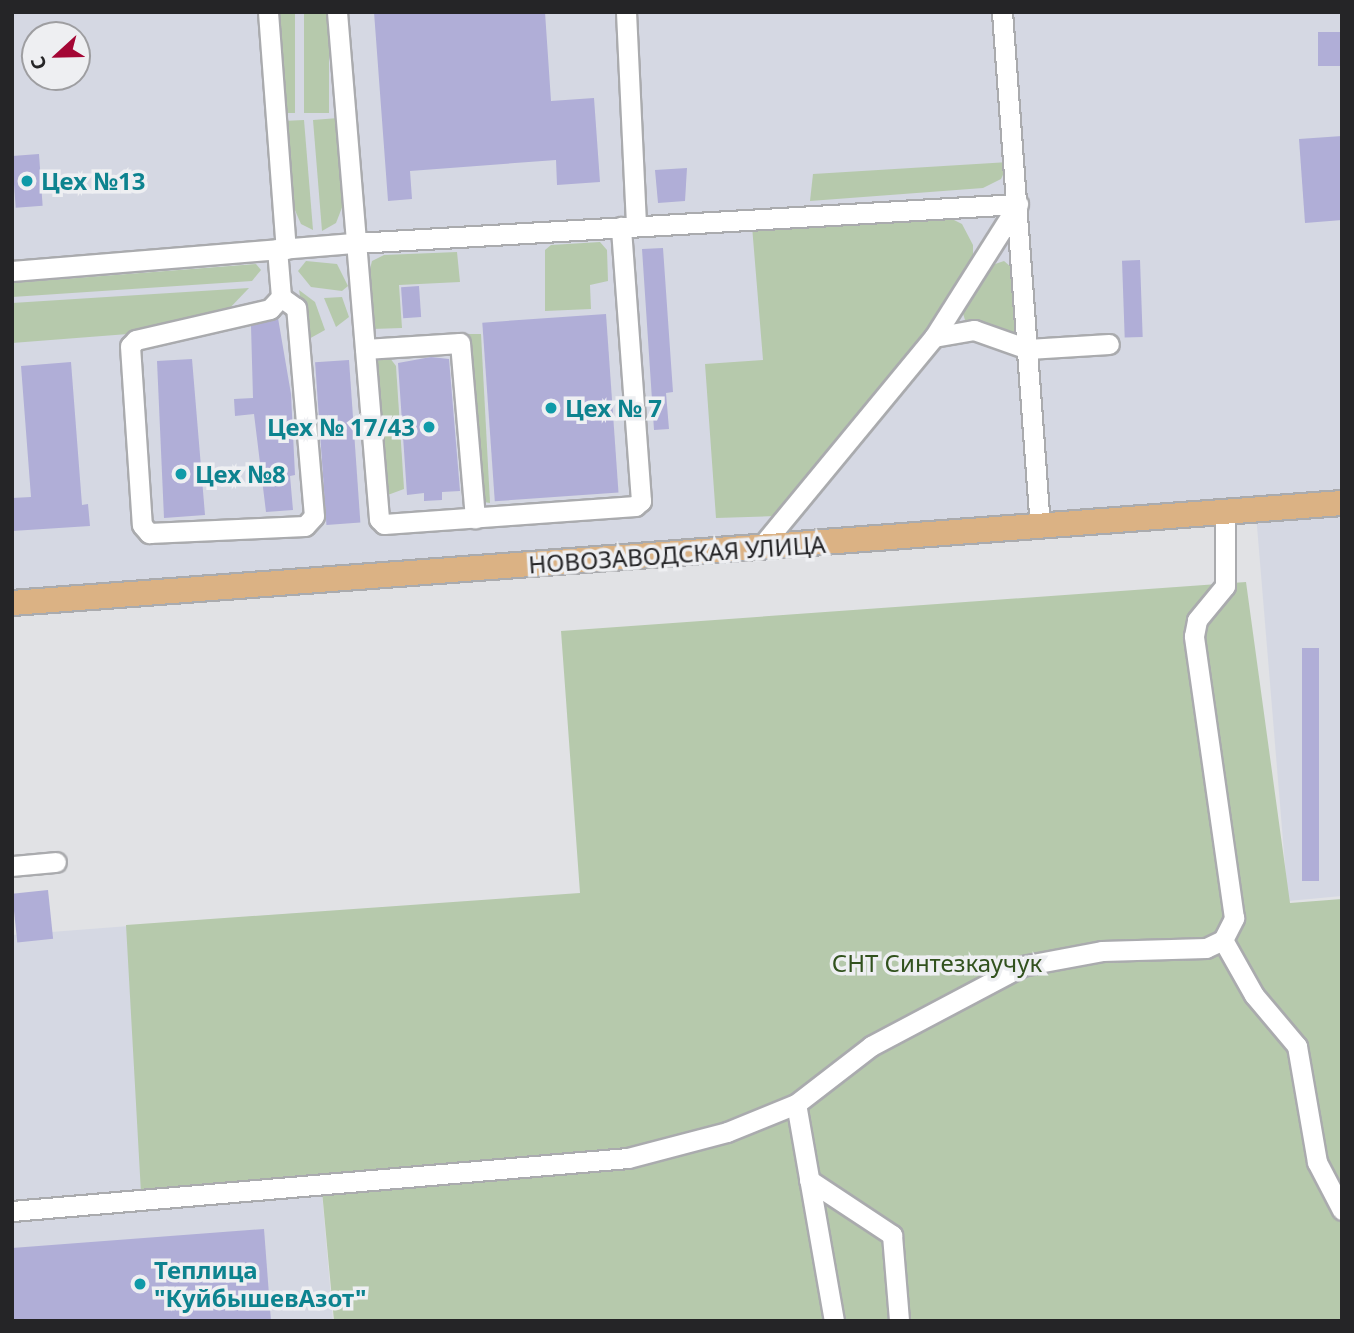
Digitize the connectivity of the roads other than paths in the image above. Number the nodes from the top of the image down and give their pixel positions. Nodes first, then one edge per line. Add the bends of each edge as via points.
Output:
1 (268, 12) edge
2 (337, 12) edge
3 (626, 12) edge
4 (1002, 12) edge
5 (1018, 204) junction
6 (629, 227) junction
7 (356, 243) junction
8 (282, 249) junction
9 (12, 271) edge
10 (281, 297) junction
11 (934, 337) junction
12 (1110, 344) dead end
13 (365, 349) junction
14 (1028, 349) junction
15 (1342, 503) edge
16 (1225, 512) junction
17 (475, 518) junction
18 (1040, 527) junction
19 (760, 548) junction
20 (12, 603) edge
21 (56, 862) dead end
22 (12, 866) edge
23 (1223, 940) junction
24 (796, 1104) junction
25 (809, 1180) junction
26 (1342, 1210) edge
27 (12, 1211) edge
28 (834, 1321) edge
29 (899, 1321) edge

1 - 8 street
2 - 7 street
3 - 6 street
4 - 5 street
5 - 6 street
5 - 11 street
5 - 14 street
6 - 7 street
6 - 17 street via 641,502
7 - 8 street
7 - 13 street
8 - 9 street
8 - 10 street
10 - 10 street via 270,309 136,340 130,346 142,525 149,533 305,526 314,516 296,308
11 - 14 street via 975,330
11 - 19 street
12 - 14 street
13 - 17 street via 379,519 384,524
13 - 17 street via 460,343
14 - 18 street
15 - 16 main road, НОВОЗАВОДСКАЯ УЛИЦА
16 - 18 main road, НОВОЗАВОДСКАЯ УЛИЦА
16 - 23 street via 1225,586 1196,620 1194,636 1234,918
18 - 19 main road, НОВОЗАВОДСКАЯ УЛИЦА
19 - 20 main road, НОВОЗАВОДСКАЯ УЛИЦА
21 - 22 street
23 - 24 street via 1206,948 1102,951 1022,966 871,1046
23 - 26 street via 1254,995 1297,1046 1317,1162
24 - 25 street
24 - 27 street via 727,1132 628,1158
25 - 28 street
25 - 29 street via 892,1235

